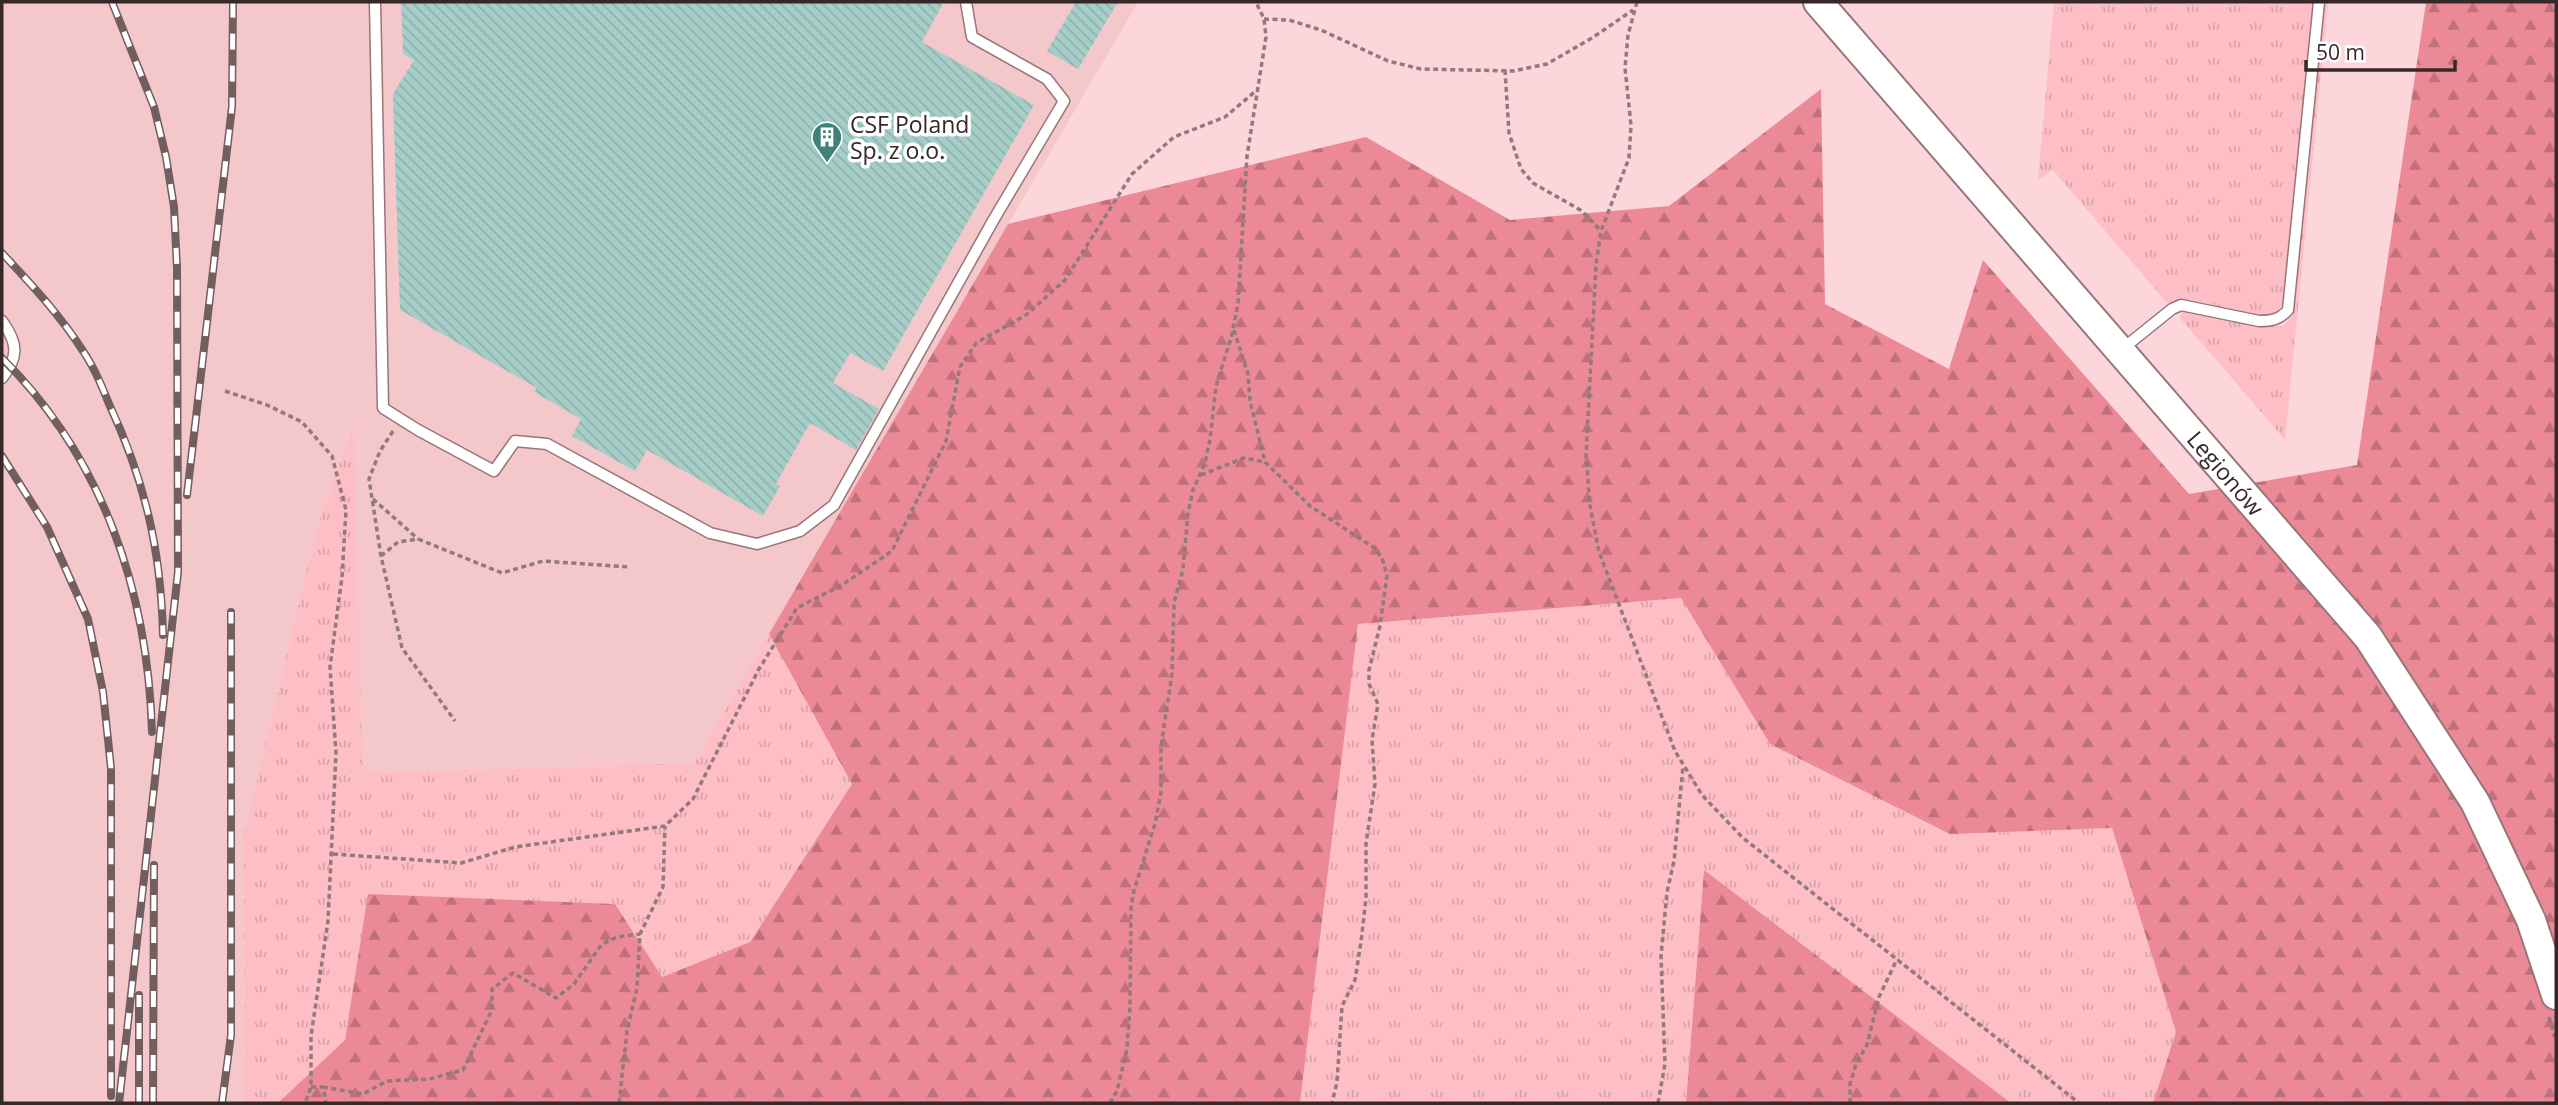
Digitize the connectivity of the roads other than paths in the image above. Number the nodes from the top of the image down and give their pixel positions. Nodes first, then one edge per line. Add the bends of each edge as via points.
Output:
1 (375, 2) edge
2 (966, 2) edge
3 (1818, 2) edge
4 (2319, 2) edge
5 (2, 321) edge
6 (2120, 351) junction
7 (2, 378) edge
8 (2552, 1006) edge

1 - 2 lane via 383,408 494,471 515,441 547,444 710,533 757,544 800,531 834,505 1064,102 1047,79 972,37
3 - 6 street, Legionów
4 - 6 lane via 2288,310 2272,321 2259,321 2181,305
5 - 7 lane via 15,350 14,361
6 - 8 street, Legionów via 2368,636 2474,802 2531,920

